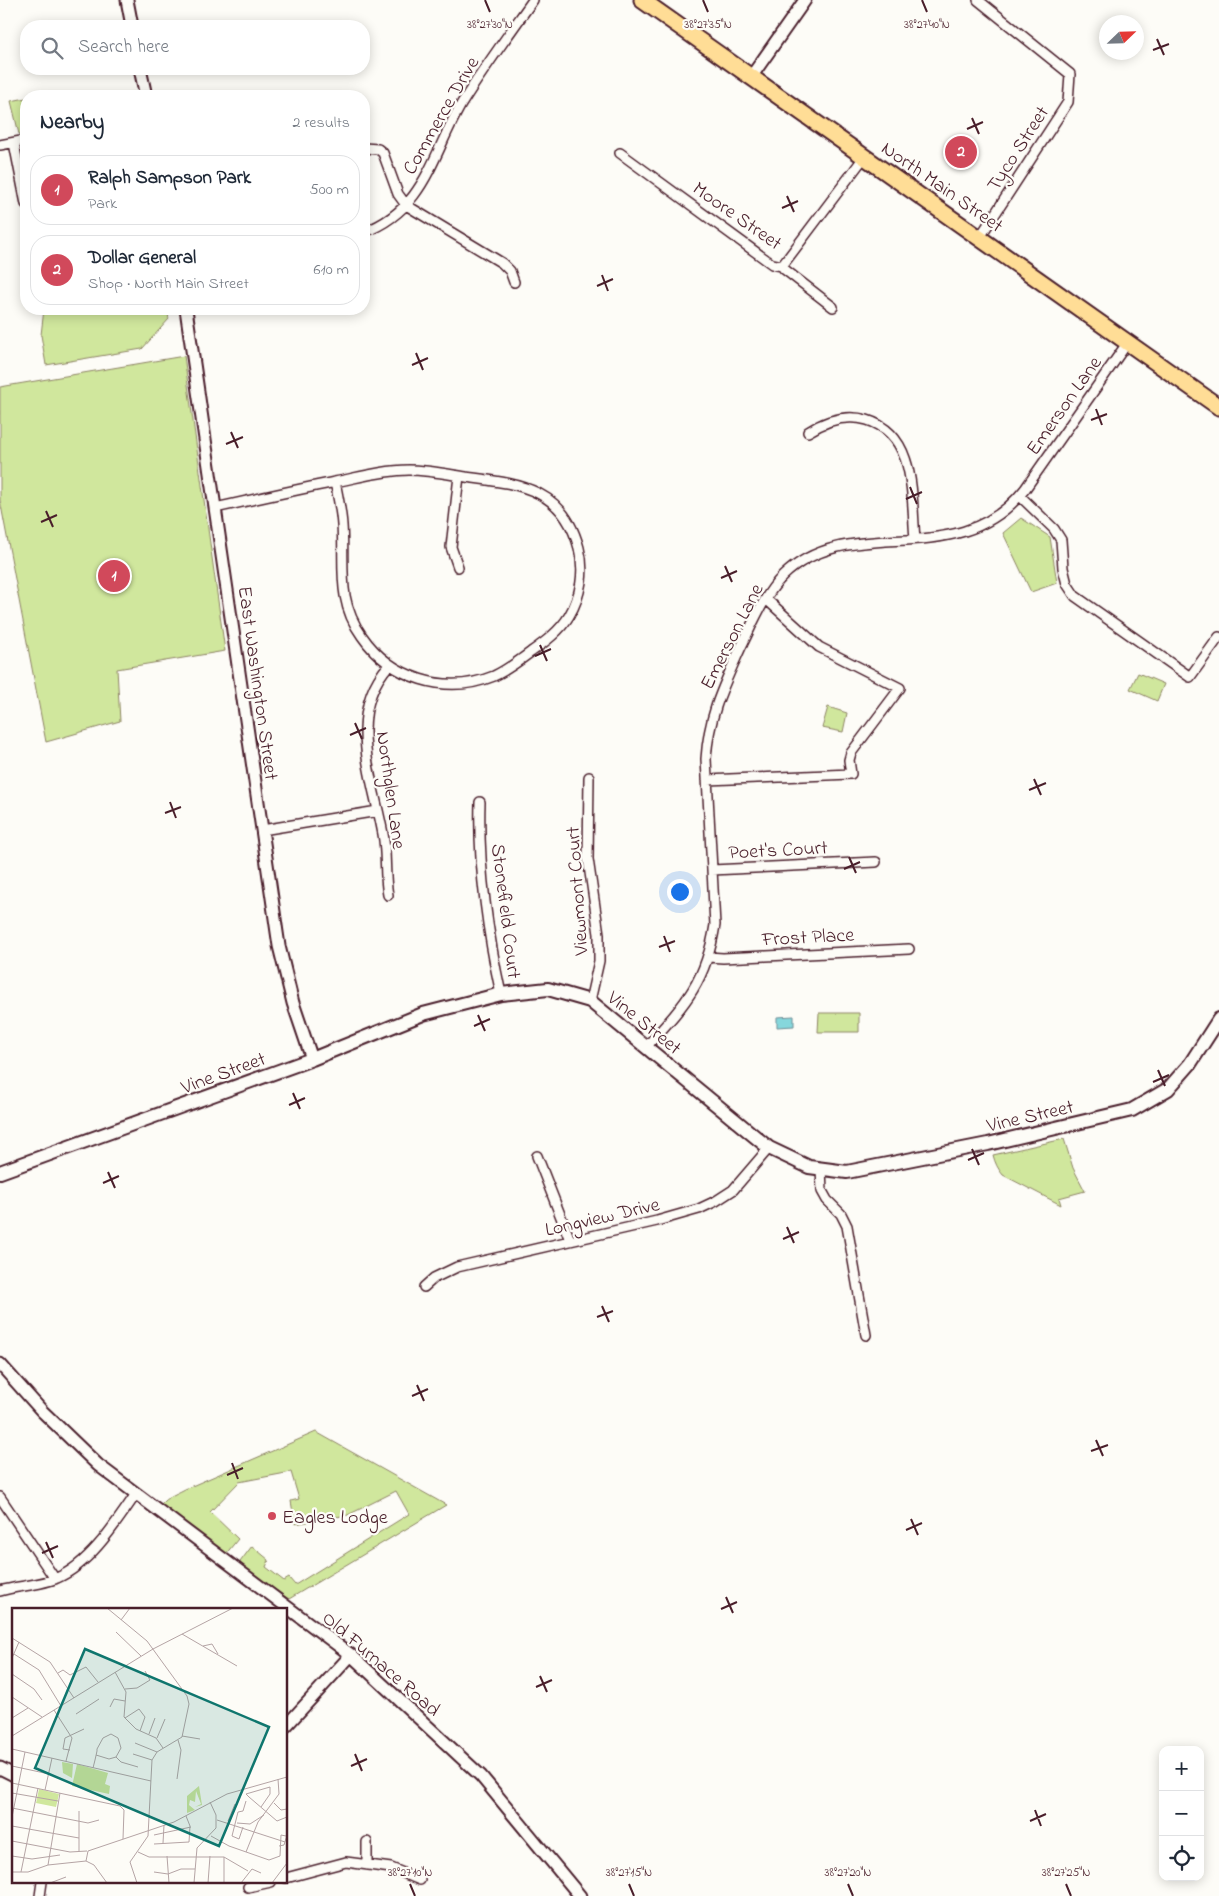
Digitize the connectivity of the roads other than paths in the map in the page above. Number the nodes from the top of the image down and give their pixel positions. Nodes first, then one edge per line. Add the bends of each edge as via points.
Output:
1 (127, 0) edge
2 (533, 0) edge
3 (642, 0) edge
4 (806, 0) edge
5 (978, 0) edge
6 (131, 20) edge
7 (141, 75) edge
8 (751, 77) junction
9 (145, 90) edge
10 (20, 141) edge
11 (14, 142) junction
12 (0, 145) edge
13 (370, 148) edge
14 (620, 153) dead end
15 (865, 156) junction
16 (20, 173) edge
17 (406, 205) junction
18 (370, 229) edge
19 (980, 237) junction
20 (782, 266) junction
21 (514, 282) dead end
22 (833, 307) dead end
23 (187, 315) edge
24 (1128, 342) junction
25 (1219, 407) edge
26 (808, 432) dead end
27 (459, 476) junction
28 (335, 482) junction
29 (1020, 496) junction
30 (215, 508) junction
31 (915, 539) junction
32 (458, 567) dead end
33 (766, 598) junction
34 (1219, 637) edge
35 (389, 665) junction
36 (589, 777) dead end
37 (707, 780) junction
38 (480, 802) dead end
39 (378, 812) junction
40 (262, 830) junction
41 (876, 862) dead end
42 (712, 870) junction
43 (388, 895) dead end
44 (909, 949) dead end
45 (708, 957) junction
46 (501, 994) junction
47 (590, 1001) junction
48 (1219, 1019) edge
49 (646, 1047) junction
50 (312, 1059) junction
51 (770, 1148) junction
52 (537, 1156) dead end
53 (821, 1168) junction
54 (0, 1172) edge
55 (570, 1240) junction
56 (424, 1286) dead end
57 (866, 1335) dead end
58 (0, 1364) edge
59 (136, 1494) junction
60 (0, 1497) edge
61 (55, 1579) junction
62 (0, 1591) edge
63 (351, 1655) junction
64 (288, 1724) edge
65 (0, 1768) edge
66 (12, 1774) edge
67 (367, 1842) dead end
68 (367, 1865) junction
69 (288, 1877) edge
70 (420, 1880) dead end
71 (263, 1884) edge
72 (248, 1888) edge
73 (580, 1896) edge

1 - 6 street
2 - 17 street, Commerce Drive via 463,103 430,171
3 - 8 main road, North Main Street
4 - 8 street
5 - 19 street, Tyco Street via 1070,74 1068,102
7 - 9 street
8 - 15 main road, North Main Street
10 - 11 street
11 - 12 street
11 - 16 street
13 - 17 street via 383,153 398,194
14 - 20 street, Moore Street via 772,264
15 - 19 main road, North Main Street
15 - 20 street
17 - 18 street, Commerce Drive
17 - 21 street via 502,263
19 - 24 main road, North Main Street
20 - 22 street, Moore Street
23 - 30 street, East Washington Street
24 - 25 main road, North Main Street
24 - 29 street, Emerson Lane
26 - 31 street via 837,419 858,418 880,426 896,439 909,470
27 - 28 street via 401,470
27 - 32 street via 451,547
27 - 35 street via 523,486 543,496 558,509 573,532 581,554 582,577 575,602 568,617 552,636 509,667 487,678 464,683 437,683 410,676
28 - 30 street
28 - 35 street via 342,525 342,582 346,602 362,636
29 - 31 street, Emerson Lane via 998,516 973,529 946,537
29 - 34 street via 1061,540 1065,576 1075,596 1190,677
30 - 40 street, East Washington Street
31 - 33 street, Emerson Lane via 833,548 811,556 783,576
33 - 37 street, Emerson Lane via 720,694 712,718
33 - 37 street via 819,647 900,688 851,753 851,774
35 - 39 street, Northglen Lane via 372,694 364,729
36 - 47 street, Viewmont Court via 588,859 599,934 599,961
37 - 42 street, Emerson Lane
38 - 46 street, Stonefield Court via 483,896
39 - 40 street
39 - 43 street, Northglen Lane
40 - 50 street, East Washington Street via 283,966
41 - 42 street, Poet's Court
42 - 45 street, Emerson Lane via 715,925
44 - 45 street, Frost Place
45 - 49 street, Emerson Lane via 695,988
46 - 47 main road, Vine Street via 548,990
46 - 50 main road, Vine Street via 423,1014
47 - 49 main road, Vine Street
48 - 53 main road, Vine Street via 1190,1064 1168,1089 1132,1110 988,1144 847,1172
49 - 51 main road, Vine Street
50 - 54 main road, Vine Street
51 - 53 main road, Vine Street via 809,1166
51 - 55 street, Longview Drive via 737,1186 708,1206
52 - 55 street
53 - 57 street via 822,1190 847,1226
55 - 56 street, Longview Drive via 457,1267
58 - 59 street, Old Furnace Road via 98,1466
59 - 61 street via 101,1543 69,1572
59 - 63 street, Old Furnace Road
60 - 61 street
61 - 62 street
63 - 64 street
63 - 73 street, Old Furnace Road via 481,1776
65 - 66 street
67 - 68 street
68 - 69 street via 346,1862
68 - 70 street via 391,1868
71 - 72 street

